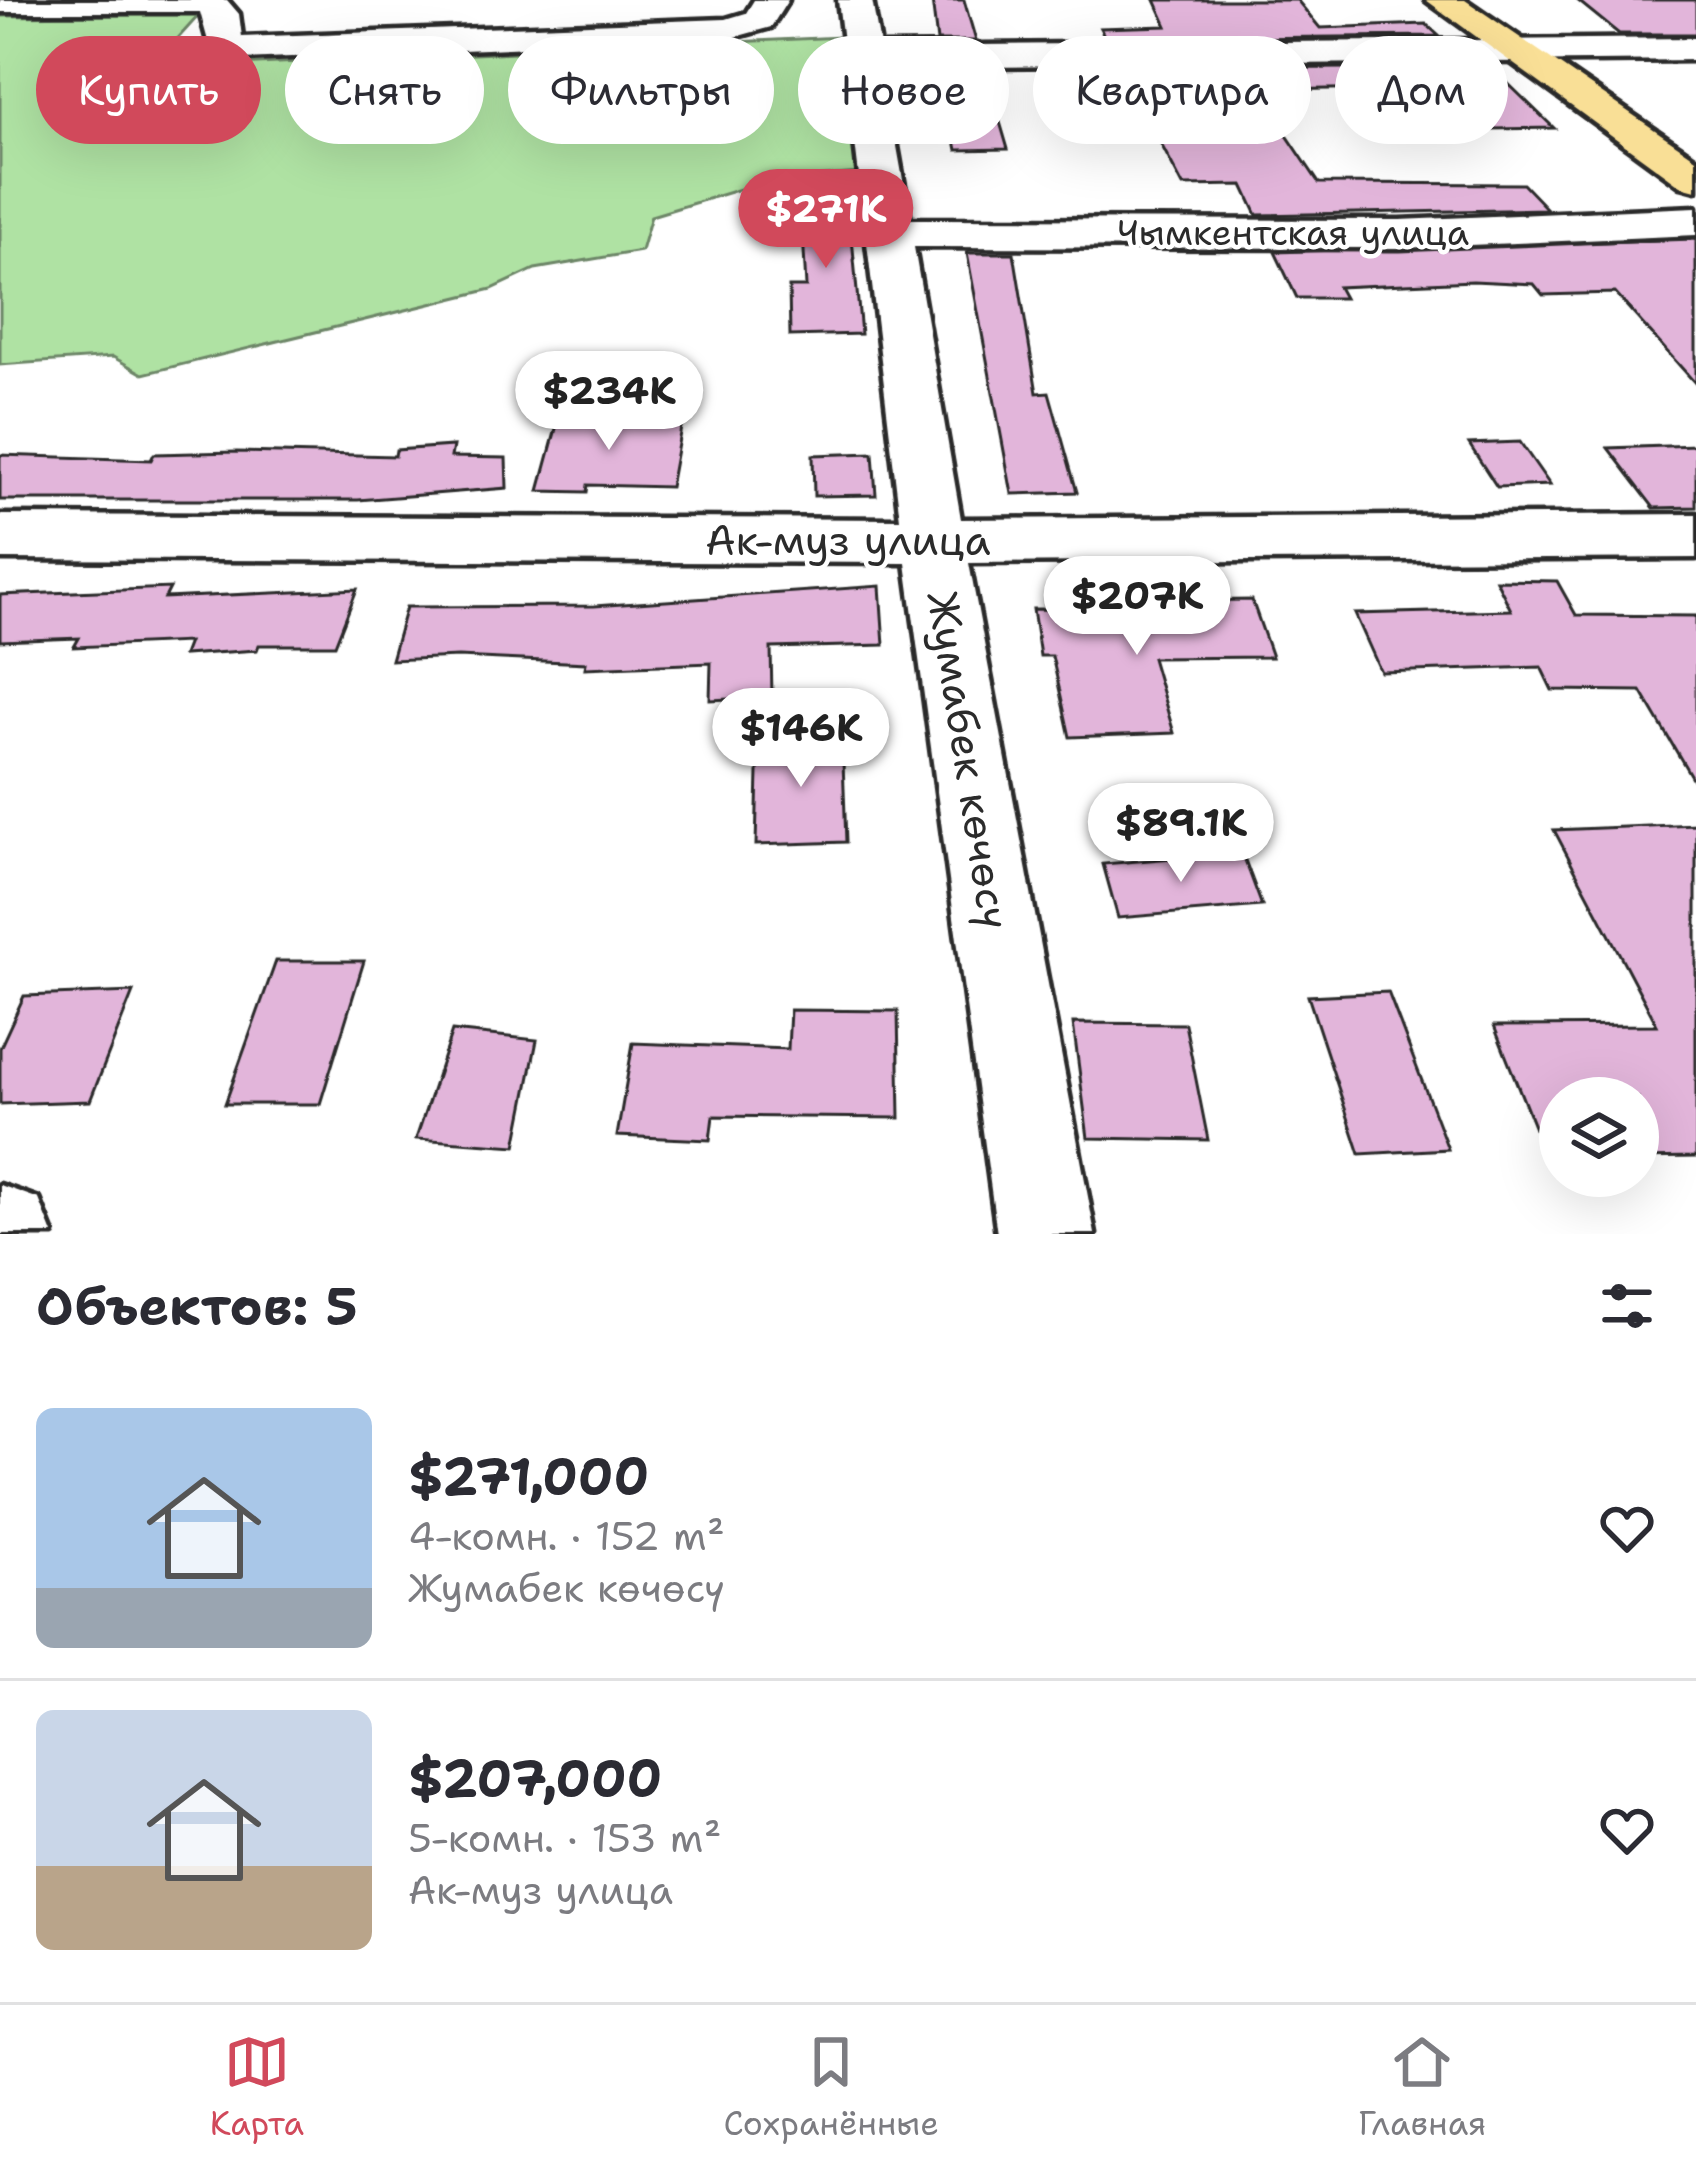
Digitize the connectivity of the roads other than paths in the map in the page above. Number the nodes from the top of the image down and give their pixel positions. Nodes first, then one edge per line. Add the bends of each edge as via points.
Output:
1 (771, 0) edge
2 (1443, 0) edge
3 (1480, 0) edge
4 (0, 2) edge
5 (1696, 49) edge
6 (1535, 50) junction
7 (1009, 64) edge
8 (871, 144) edge
9 (1696, 144) edge
10 (1696, 177) edge
11 (1696, 220) edge
12 (889, 233) junction
13 (1696, 536) edge
14 (0, 537) edge
15 (934, 541) junction
16 (1046, 1234) edge

1 - 4 street via 759,20 728,29 242,48 224,44 222,14 209,2
2 - 6 main road
3 - 6 main road
5 - 6 street
6 - 7 street
6 - 9 main road
6 - 10 main road
8 - 12 street, Жумабек көчөсү
11 - 12 street, Чымкентская улица via 1400,234
12 - 15 street, Жумабек көчөсү
13 - 15 street, Ак-муз улица
14 - 15 street, Ак-муз улица
15 - 16 street, Жумабек көчөсү

